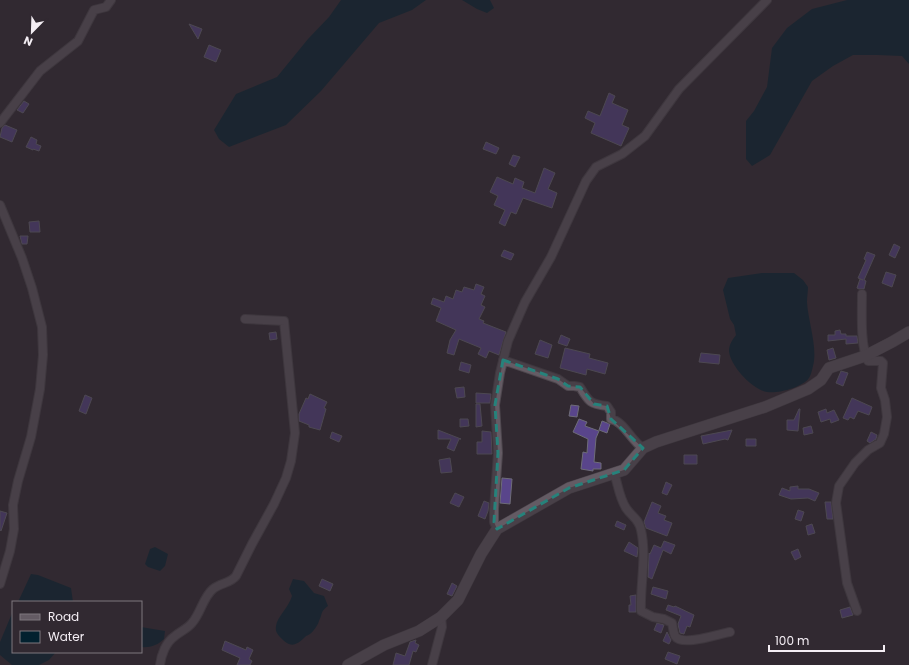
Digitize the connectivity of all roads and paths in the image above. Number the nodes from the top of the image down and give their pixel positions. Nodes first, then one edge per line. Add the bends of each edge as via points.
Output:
1 (111, 0) edge
2 (768, 0) edge
3 (0, 123) edge
4 (0, 205) edge
5 (862, 294) dead end
6 (245, 319) dead end
7 (909, 332) edge
8 (865, 356) junction
9 (503, 360) junction
10 (643, 448) junction
11 (614, 473) junction
12 (497, 529) junction
13 (0, 584) edge
14 (857, 610) dead end
15 (441, 617) junction
16 (730, 632) dead end
17 (160, 665) edge
18 (348, 665) edge
19 (432, 665) edge

1 - 3 street via 106,7 94,10 78,42 40,71
2 - 9 street via 679,89 645,136 622,154 596,167 586,181 551,257 525,302 508,341
4 - 13 street via 32,288 42,326 43,355 31,437 13,505 10,551
5 - 8 street
6 - 17 street via 284,321 295,432 291,461 274,504 236,576 212,590 192,624 174,636 168,644
7 - 8 street
8 - 10 street via 829,368 821,380 808,389
8 - 14 street via 868,361 882,363 881,388 887,416 884,434 880,443 868,450 855,463 838,486 836,503 847,584
9 - 10 street via 558,379 568,386 580,387 594,404 607,406 611,412 611,419 616,420 638,446
9 - 12 street via 496,394 498,453 494,522
10 - 11 street via 624,470
11 - 12 street via 569,488
11 - 16 street via 626,508 638,520 641,530 644,563 640,594 641,611 672,623 674,635 687,642
12 - 15 street via 458,600
15 - 18 street via 420,631 384,645
15 - 19 street via 442,627

